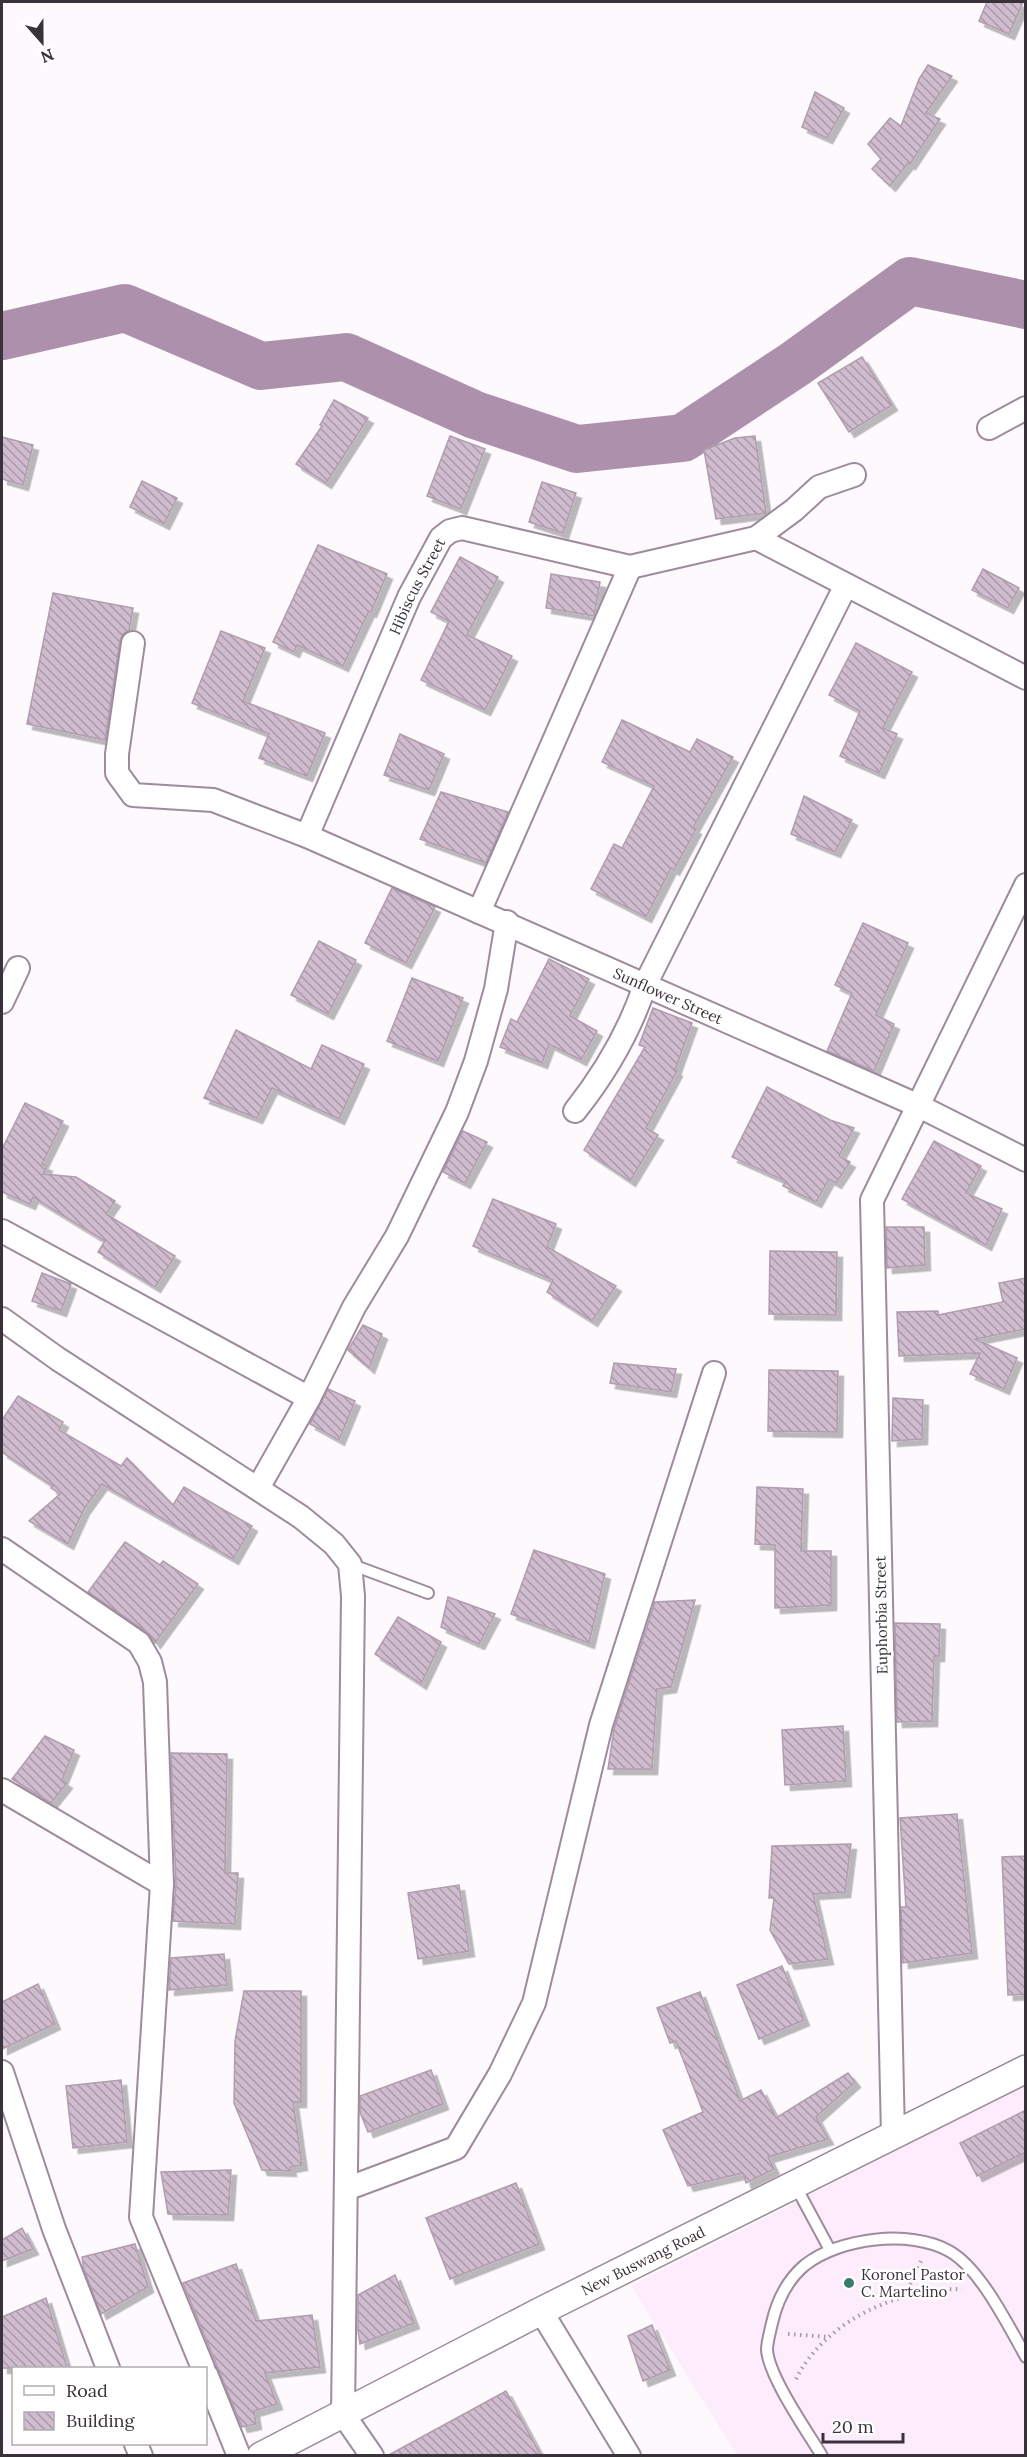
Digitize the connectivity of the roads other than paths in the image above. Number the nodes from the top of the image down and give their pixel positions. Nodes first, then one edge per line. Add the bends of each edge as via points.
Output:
1 (1026, 408) edge
2 (989, 428) dead end
3 (854, 475) dead end
4 (756, 538) junction
5 (630, 567) junction
6 (846, 585) junction
7 (133, 643) dead end
8 (1026, 678) edge
9 (307, 836) junction
10 (1026, 885) edge
11 (479, 912) junction
12 (507, 922) junction
13 (18, 968) dead end
14 (645, 985) junction
15 (2, 1002) edge
16 (919, 1106) junction
17 (575, 1112) dead end
18 (1026, 1160) edge
19 (2, 1232) edge
20 (2, 1319) edge
21 (714, 1373) dead end
22 (309, 1398) junction
23 (258, 1488) junction
24 (2, 1550) edge
25 (350, 1564) junction
26 (428, 1593) dead end
27 (2, 1790) edge
28 (162, 1884) junction
29 (1026, 2069) edge
30 (2, 2072) edge
31 (893, 2136) junction
32 (795, 2184) junction
33 (346, 2189) junction
34 (830, 2250) junction
35 (541, 2311) junction
36 (1026, 2357) edge
37 (108, 2367) edge
38 (203, 2367) edge
39 (207, 2376) edge
40 (343, 2414) junction
41 (239, 2456) edge
42 (261, 2456) edge
43 (372, 2456) edge
44 (629, 2456) edge
45 (822, 2456) edge

1 - 2 street
3 - 4 street via 819,487
4 - 5 street, Hibiscus Street
4 - 6 street
5 - 9 street, Hibiscus Street via 462,528 441,538 409,597
5 - 11 street
6 - 8 street
6 - 14 street
7 - 9 street, Sunflower Street via 117,754 117,773 132,795 213,800
9 - 11 street, Sunflower Street
10 - 16 street, Euphorbia Street
11 - 12 street, Sunflower Street
12 - 14 street, Sunflower Street
12 - 22 street via 496,989 457,1112 397,1236 354,1307
13 - 15 street
14 - 16 street, Sunflower Street
14 - 17 street via 621,1044
16 - 18 street, Sunflower Street
16 - 31 street, Euphorbia Street via 872,1200
19 - 22 street
20 - 23 street
21 - 33 street via 601,1725 534,2003 500,2074 456,2148
22 - 23 street
23 - 25 street via 334,1544
24 - 28 street via 139,1643 150,1662 155,1683
25 - 26 lane
25 - 33 street via 353,1596
27 - 28 street
28 - 38 street via 141,2217
29 - 31 street, New Buswang Road
30 - 37 street via 54,2229
31 - 32 street, New Buswang Road
32 - 34 lane
32 - 35 street, New Buswang Road
33 - 40 street
34 - 36 lane via 874,2240 902,2239 948,2251 968,2265
34 - 45 lane via 805,2265 787,2285 776,2306 767,2351 787,2396
35 - 40 street, New Buswang Road
35 - 44 street
39 - 41 street
40 - 42 street, New Buswang Road
40 - 43 street

